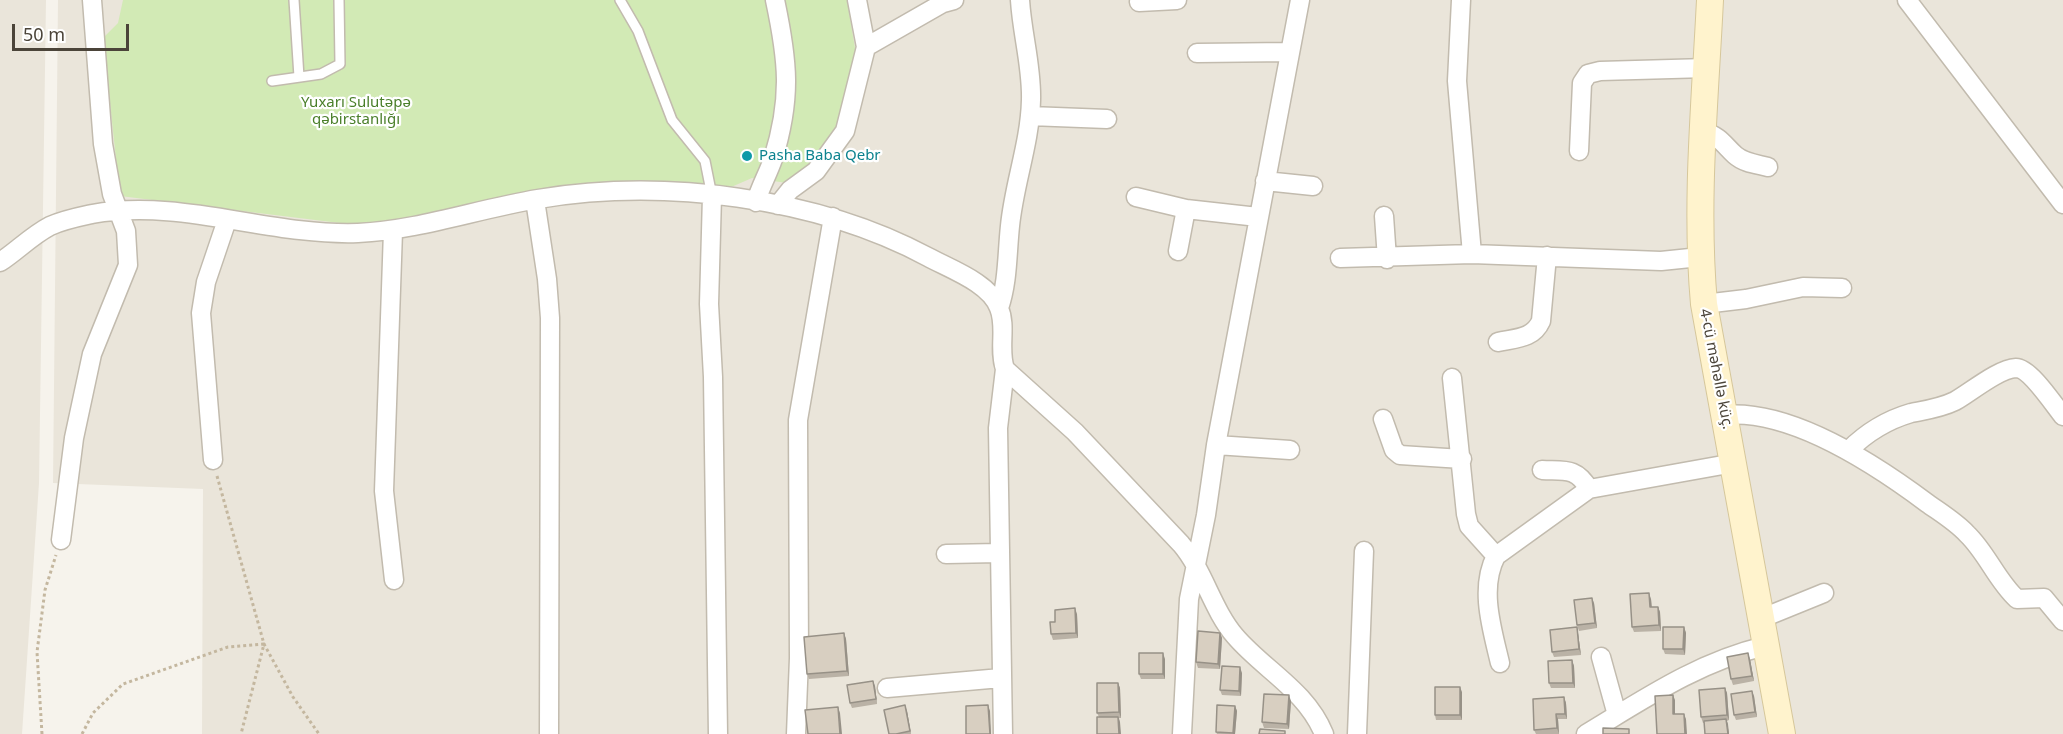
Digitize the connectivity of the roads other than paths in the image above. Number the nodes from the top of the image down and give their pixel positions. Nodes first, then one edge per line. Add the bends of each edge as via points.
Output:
1 (92, 0) edge
2 (294, 0) edge
3 (339, 0) edge
4 (620, 0) edge
5 (775, 0) edge
6 (857, 0) edge
7 (954, 0) edge
8 (1020, 0) edge
9 (1177, 0) edge
10 (1300, 0) edge
11 (1461, 0) edge
12 (1710, 0) edge
13 (1907, 0) edge
14 (1139, 2) dead end
15 (866, 47) junction
16 (1290, 52) junction
17 (1197, 53) dead end
18 (1707, 68) junction
19 (299, 77) junction
20 (272, 81) dead end
21 (1030, 116) junction
22 (1107, 119) dead end
23 (1704, 132) junction
24 (1580, 151) dead end
25 (1768, 167) dead end
26 (1265, 181) junction
27 (1313, 186) dead end
28 (712, 196) junction
29 (1137, 197) dead end
30 (535, 200) junction
31 (756, 202) junction
32 (2063, 204) edge
33 (778, 205) junction
34 (1186, 209) junction
35 (117, 210) junction
36 (1384, 216) dead end
37 (833, 217) junction
38 (1258, 217) junction
39 (227, 220) junction
40 (393, 231) junction
41 (1178, 251) dead end
42 (1472, 255) junction
43 (1547, 256) junction
44 (1700, 257) junction
45 (1340, 258) dead end
46 (1387, 259) junction
47 (0, 262) edge
48 (1842, 288) dead end
49 (1704, 304) junction
50 (999, 308) junction
51 (1498, 342) dead end
52 (1005, 369) junction
53 (1452, 378) dead end
54 (1725, 416) junction
55 (2063, 416) edge
56 (1383, 419) dead end
57 (1216, 445) junction
58 (1290, 450) dead end
59 (1849, 450) junction
60 (1462, 459) junction
61 (213, 460) road end
62 (1734, 462) junction
63 (1542, 470) dead end
64 (1589, 489) junction
65 (61, 540) road end
66 (1364, 551) dead end
67 (999, 553) junction
68 (946, 554) dead end
69 (1496, 556) junction
70 (1194, 562) junction
71 (394, 580) dead end
72 (1824, 593) dead end
73 (1760, 619) junction
74 (2063, 621) edge
75 (1765, 646) junction
76 (1601, 657) dead end
77 (1500, 663) dead end
78 (1001, 678) junction
79 (887, 688) dead end
80 (1617, 715) junction
81 (549, 734) edge
82 (718, 734) edge
83 (796, 734) edge
84 (1003, 734) edge
85 (1182, 734) edge
86 (1324, 734) edge
87 (1357, 734) edge
88 (1586, 734) edge
89 (1782, 734) edge

1 - 35 street via 103,144
2 - 19 lane
3 - 19 lane via 340,64 321,74
4 - 28 lane via 638,31 672,120 705,161
5 - 31 street via 785,49 787,94 773,160
6 - 15 street
7 - 15 street
8 - 21 street via 1031,71
9 - 14 street
10 - 16 street
11 - 42 street via 1457,81
12 - 18 street, 4-cü məhəllə küç.
13 - 32 street
15 - 33 street via 845,131 816,171 790,190
16 - 17 street
16 - 26 street
18 - 23 street, 4-cü məhəllə küç.
18 - 24 street via 1588,74 1582,83
19 - 20 lane
21 - 22 street
21 - 50 street via 1014,194 1005,286
23 - 25 street via 1713,134 1746,162
23 - 44 street, 4-cü məhəllə küç.
26 - 27 street
26 - 38 street
28 - 30 street via 594,192
28 - 31 street
28 - 82 street via 708,280
29 - 34 street
30 - 40 street
30 - 81 street via 550,318
31 - 33 street
33 - 37 street
34 - 38 street
34 - 41 street
35 - 39 street via 169,210
35 - 47 street via 50,226
35 - 65 street via 126,231 128,265 92,354 74,438
36 - 46 street
37 - 50 street via 886,236 951,269 981,287
37 - 83 street via 798,420
38 - 57 street
39 - 40 street via 323,231
39 - 61 street via 206,282 201,313
40 - 71 street via 384,491
42 - 43 street
42 - 46 street
43 - 44 street via 1661,261
43 - 51 street via 1537,330 1529,336
44 - 49 street, 4-cü məhəllə küç.
45 - 46 street
48 - 49 street via 1803,287
49 - 54 street, 4-cü məhəllə küç.
50 - 52 street
52 - 67 street via 999,428
52 - 70 street via 1075,432
53 - 60 street
54 - 59 street via 1751,415 1784,423
54 - 62 street, 4-cü məhəllə küç.
55 - 59 street via 2026,372 2017,368 1944,406 1886,423 1864,435
56 - 60 street via 1394,450 1400,455
57 - 58 street
57 - 70 street
59 - 74 street via 1880,468 1968,534 2018,599 2044,598
60 - 69 street via 1469,526
62 - 64 street
62 - 73 street, 4-cü məhəllə küç.
63 - 64 street via 1574,471
64 - 69 street
66 - 87 street
67 - 68 street
67 - 78 street
69 - 77 street via 1487,582
70 - 85 street
70 - 86 street via 1234,634 1299,695
72 - 73 street
73 - 75 street, 4-cü məhəllə küç.
75 - 80 street via 1727,656 1680,677
75 - 89 street, 4-cü məhəllə küç.
76 - 80 street
78 - 79 street
78 - 84 street
80 - 88 street

